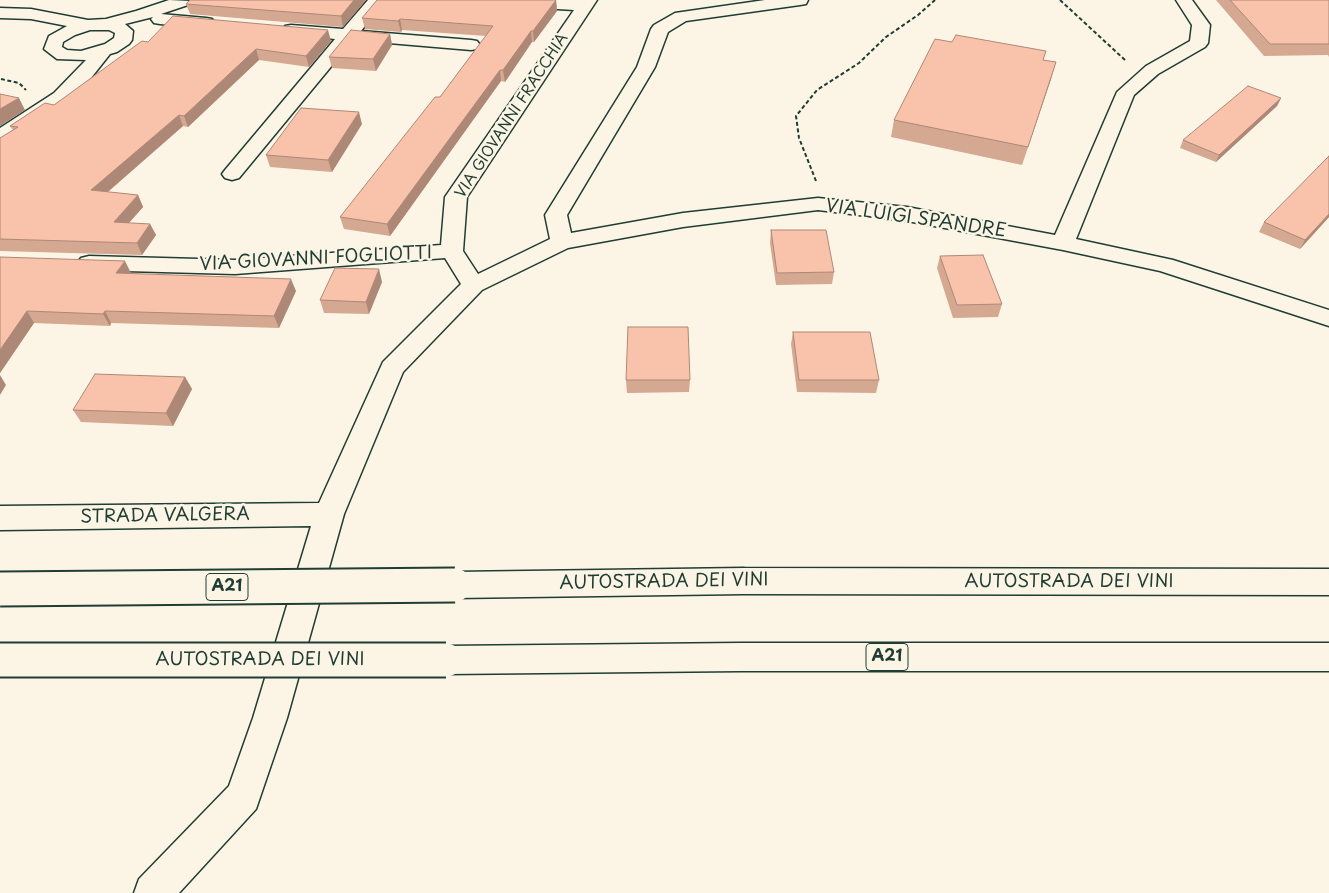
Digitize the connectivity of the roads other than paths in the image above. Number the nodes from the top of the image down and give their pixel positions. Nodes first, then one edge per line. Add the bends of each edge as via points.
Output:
1 (377, 0) edge
2 (491, 0) edge
3 (800, 0) edge
4 (1184, 0) edge
5 (183, 1) edge
6 (587, 3) edge
7 (0, 12) edge
8 (20, 13) junction
9 (160, 19) junction
10 (224, 24) edge
11 (98, 25) junction
12 (272, 28) edge
13 (348, 34) junction
14 (125, 36) junction
15 (471, 45) dead end
16 (59, 47) junction
17 (102, 52) junction
18 (70, 87) junction
19 (0, 137) edge
20 (232, 174) dead end
21 (562, 242) junction
22 (1063, 243) junction
23 (452, 251) junction
24 (69, 262) edge
25 (474, 285) junction
26 (1329, 318) edge
27 (329, 514) junction
28 (0, 518) edge
29 (1329, 582) edge
30 (0, 588) edge
31 (1329, 657) edge
32 (0, 660) edge
33 (153, 893) edge

1 - 13 main road
2 - 6 main road
3 - 21 main road via 681,17 660,29 646,67 556,215
4 - 22 main road via 1201,25 1199,43 1152,70 1126,92
5 - 9 main road
5 - 11 main road
6 - 23 main road, VIA GIOVANNI FRACCHIA via 456,197
7 - 8 main road
8 - 11 main road
8 - 16 main road via 39,25
9 - 10 main road
9 - 14 main road
11 - 14 main road via 120,28
11 - 16 main road via 69,31
12 - 13 main road
13 - 15 main road
13 - 20 main road
14 - 17 main road via 118,44
16 - 17 main road via 81,56
16 - 18 main road via 71,71
17 - 18 main road
18 - 19 main road via 52,103
21 - 22 main road, VIA LUIGI SPANDRE via 683,220 818,204 907,214
21 - 25 main road, VIA LUIGI SPANDRE
22 - 26 main road, VIA LUIGI SPANDRE via 1165,264
23 - 24 main road, VIA GIOVANNI FOGLIOTTI via 236,267
23 - 25 main road
25 - 27 main road, VIA LUIGI SPANDRE via 392,368
27 - 28 main road, STRADA VALGERA
27 - 33 main road, VIA LUIGI SPANDRE via 270,718 243,797
29 - 30 main road, AUTOSTRADA DEI VINI / A21, bridge via 744,581
31 - 32 main road, AUTOSTRADA DEI VINI / A21, bridge

